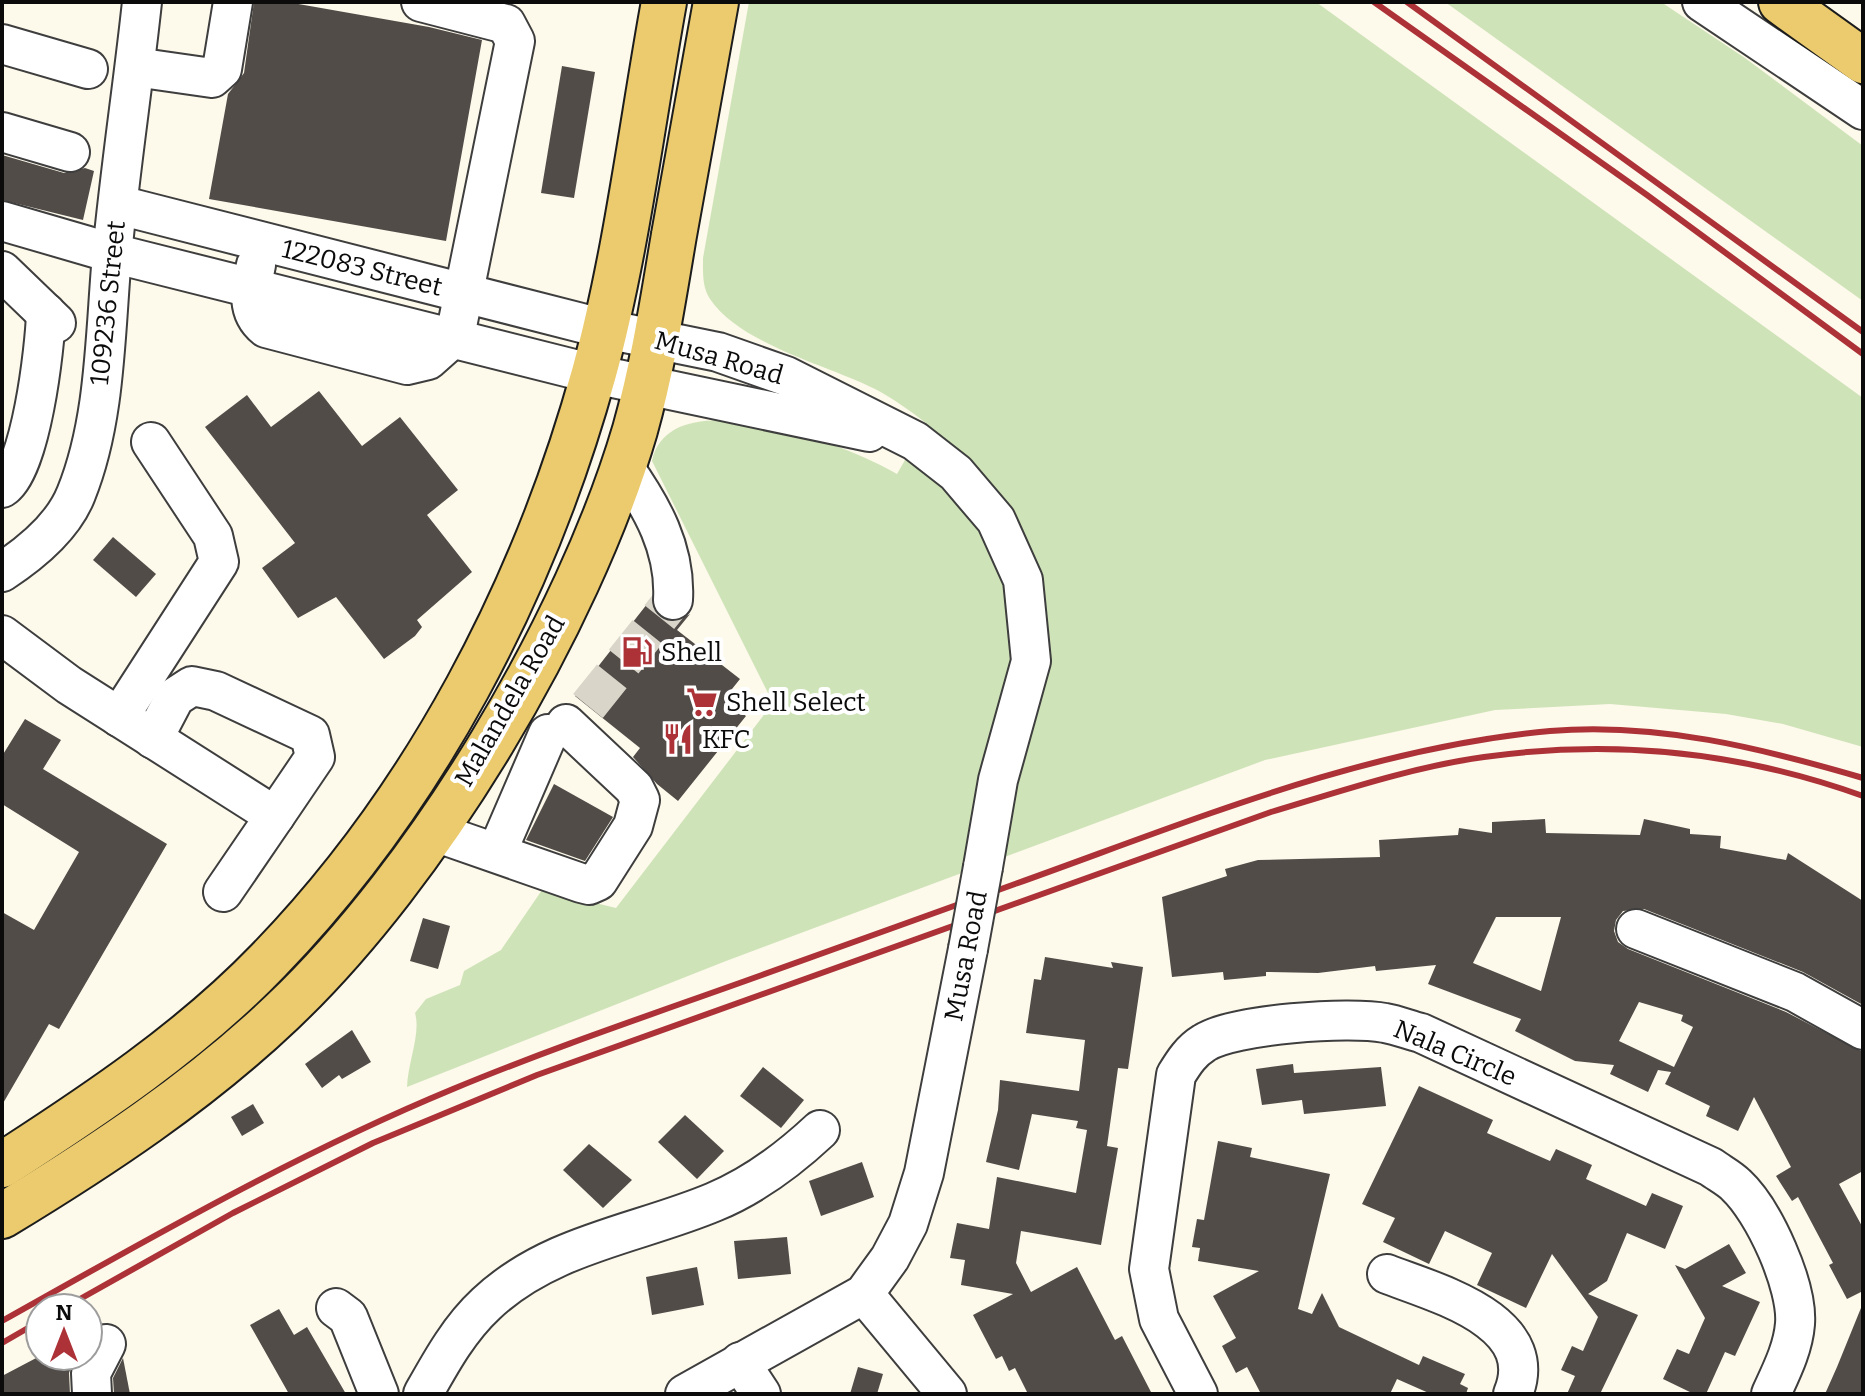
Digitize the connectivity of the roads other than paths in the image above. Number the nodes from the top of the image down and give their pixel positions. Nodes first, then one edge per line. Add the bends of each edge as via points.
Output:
1 (142, 2) edge
2 (233, 2) edge
3 (421, 2) edge
4 (664, 2) edge
5 (716, 2) edge
6 (1702, 2) edge
7 (1781, 2) edge
8 (2, 44) edge
9 (1863, 61) edge
10 (135, 67) junction
11 (88, 69) dead end
12 (1863, 110) edge
13 (2, 132) edge
14 (70, 152) dead end
15 (119, 205) junction
16 (2, 221) edge
17 (260, 242) junction
18 (112, 253) junction
19 (2, 271) edge
20 (252, 286) junction
21 (466, 294) junction
22 (605, 329) junction
23 (455, 336) junction
24 (657, 338) junction
25 (594, 374) junction
26 (647, 385) junction
27 (915, 441) junction
28 (151, 442) dead end
29 (623, 466) junction
30 (2, 488) edge
31 (2, 572) edge
32 (673, 600) tunnel mouth
33 (2, 635) edge
34 (119, 717) junction
35 (567, 721) junction
36 (153, 739) junction
37 (479, 759) junction
38 (275, 816) junction
39 (432, 831) junction
40 (497, 852) junction
41 (223, 892) dead end
42 (1636, 929) dead end
43 (1863, 1030) edge
44 (820, 1130) dead end
45 (2, 1165) edge
46 (2, 1216) edge
47 (1387, 1274) dead end
48 (864, 1294) junction
49 (336, 1308) dead end
50 (106, 1344) dead end
51 (740, 1362) junction
52 (92, 1394) edge
53 (379, 1394) edge
54 (423, 1394) edge
55 (685, 1394) edge
56 (761, 1394) edge
57 (947, 1394) edge
58 (1198, 1394) edge
59 (1513, 1394) edge
60 (1771, 1394) edge

1 - 10 street, 109236 Street
2 - 10 street via 222,69 212,78
3 - 21 street via 506,24 515,41
4 - 22 main road, Malandela Road
5 - 24 main road, Malandela Road
6 - 12 street
7 - 9 main road
8 - 11 street
10 - 15 street, 109236 Street
13 - 14 street
15 - 17 street, 122083 Street
15 - 18 street, 109236 Street
16 - 18 street, 122083 Street
17 - 20 street
17 - 21 street, 122083 Street
18 - 20 street, 122083 Street
18 - 31 street, 109236 Street via 94,424 75,497 47,535
19 - 30 street via 51,318 29,427 13,477
20 - 23 street, 122083 Street
21 - 22 street, 122083 Street
21 - 23 street
22 - 24 street, Musa Road
22 - 25 main road, Malandela Road
23 - 25 street, 122083 Street
24 - 26 main road, Malandela Road
24 - 27 street, Musa Road via 786,376
25 - 26 street, Musa Road
25 - 45 main road, Malandela Road via 512,603 475,675 395,804 268,961 119,1087
26 - 27 street, Musa Road
26 - 29 main road, Malandela Road
27 - 48 street, Musa Road, bridge via 956,473 996,520 1023,580 1031,661 998,780 924,1173 896,1247
28 - 34 street via 213,536 219,562
29 - 32 street via 646,499 669,551
29 - 37 main road, Malandela Road via 571,593 525,685
33 - 34 street
34 - 36 street
35 - 37 street via 532,743
35 - 40 street
35 - 40 street via 634,788 640,800 633,826 598,881 589,885
36 - 38 street
36 - 38 street via 175,697 192,686 216,691 310,735 315,757
37 - 39 main road, Malandela Road
38 - 41 street
39 - 40 street
39 - 46 main road, Malandela Road via 362,927 274,1020 152,1120
42 - 43 street via 1795,992
44 - 54 street via 780,1163 714,1202 596,1240 512,1284 463,1330
47 - 59 street via 1447,1297 1498,1326 1517,1360
48 - 51 street, Musa Road
48 - 57 street
49 - 53 street via 348,1317
50 - 52 street via 91,1373
51 - 55 street, Musa Road
51 - 56 street
58 - 60 street, Nala Circle via 1159,1319 1149,1269 1176,1075 1205,1042 1228,1033 1349,1022 1386,1023 1421,1033 1711,1167 1738,1186 1783,1263 1793,1292 1790,1350

